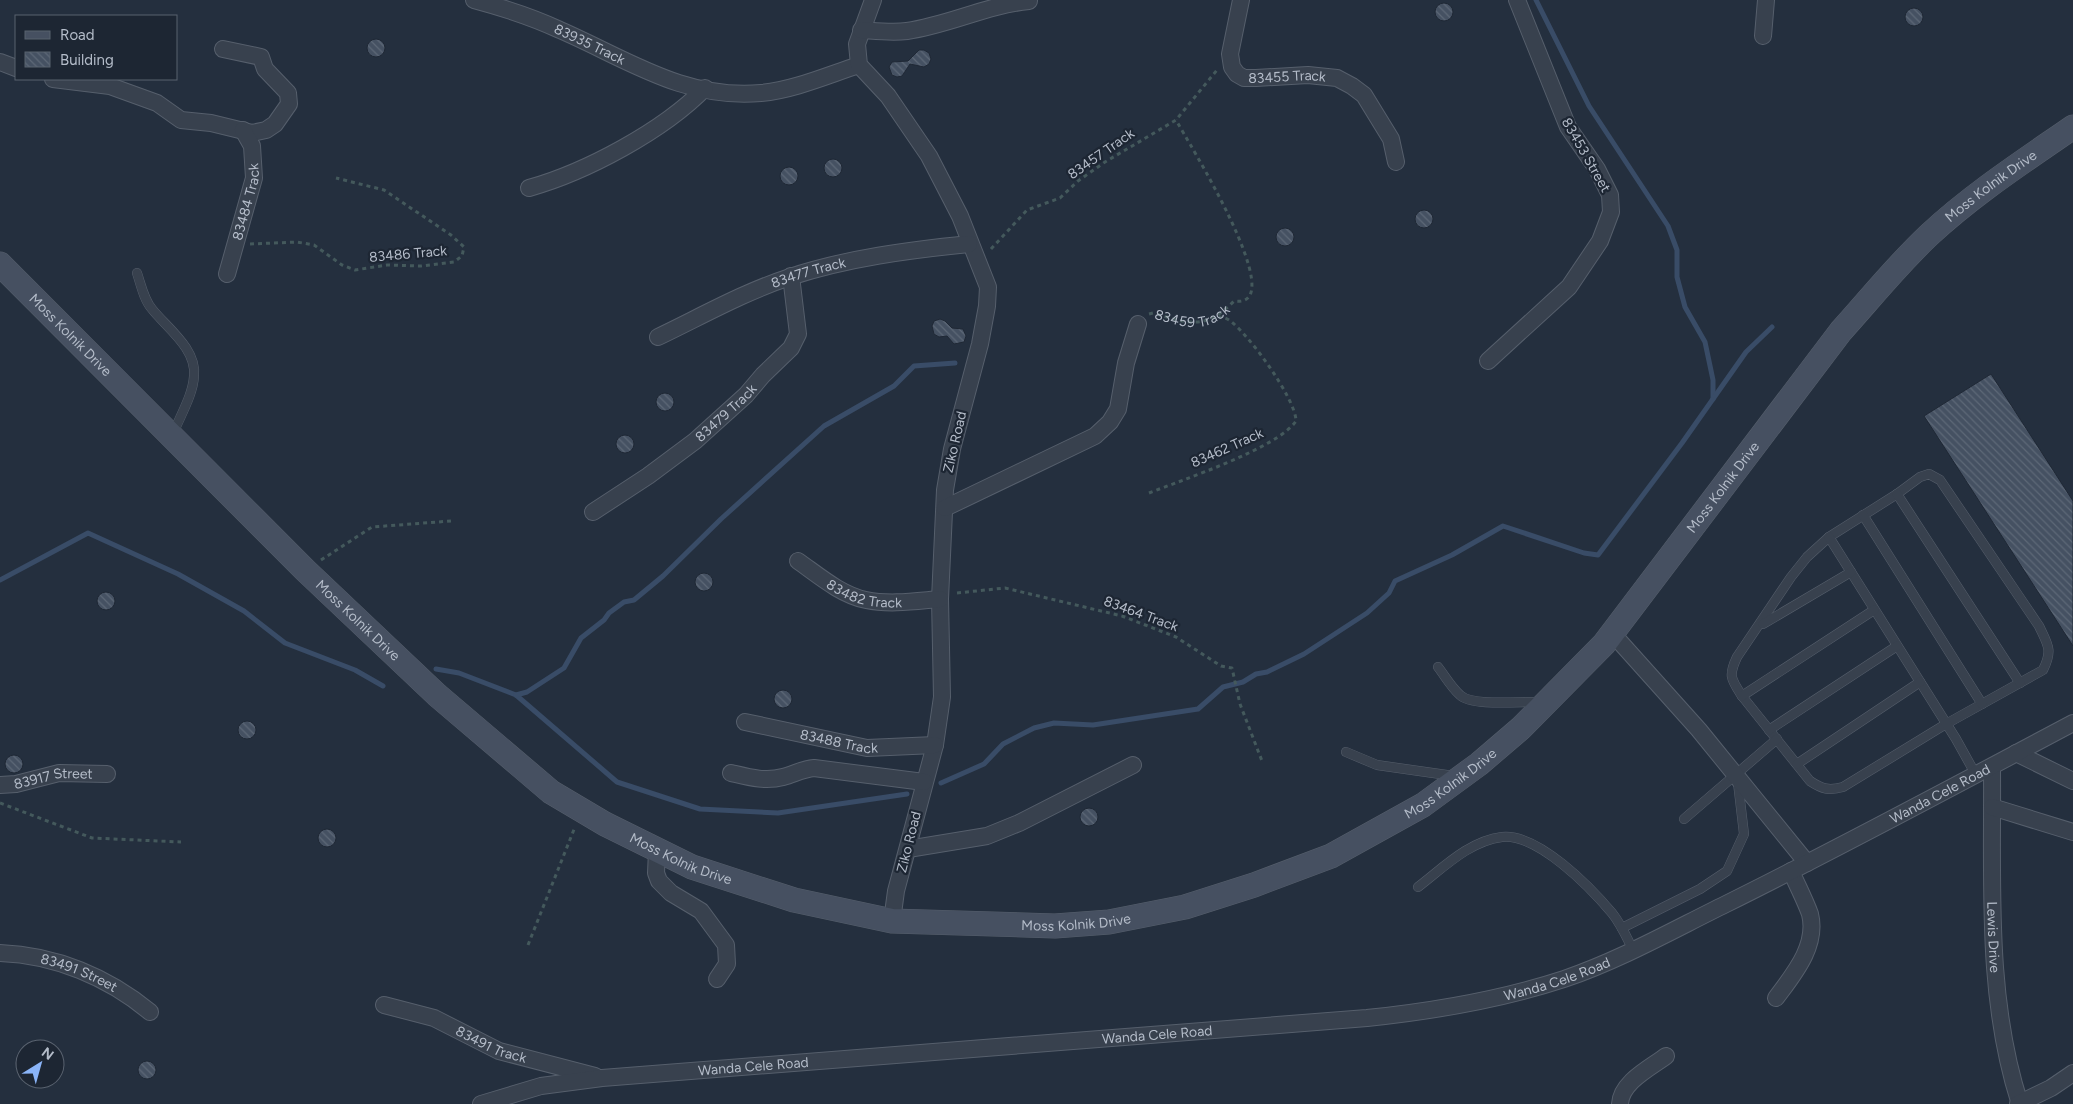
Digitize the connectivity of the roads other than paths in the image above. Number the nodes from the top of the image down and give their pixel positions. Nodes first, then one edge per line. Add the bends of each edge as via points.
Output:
1 (474, 0) edge
2 (873, 0) edge
3 (1241, 0) edge
4 (1517, 0) edge
5 (1766, 0) edge
6 (1029, 1) edge
7 (861, 30) junction
8 (1763, 36) dead end
9 (223, 49) dead end
10 (0, 62) edge
11 (859, 65) junction
12 (15, 68) edge
13 (61, 80) edge
14 (705, 88) junction
15 (2073, 127) edge
16 (243, 130) junction
17 (1396, 162) dead end
18 (529, 188) dead end
19 (972, 249) junction
20 (0, 264) edge
21 (138, 273) dead end
22 (227, 274) dead end
23 (792, 276) junction
24 (1138, 324) road end
25 (658, 337) dead end
26 (1488, 361) dead end
27 (172, 437) junction
28 (1897, 494) junction
29 (945, 508) junction
30 (593, 512) dead end
31 (1864, 516) junction
32 (1829, 537) junction
33 (798, 561) dead end
34 (1851, 572) junction
35 (940, 599) junction
36 (1874, 610) junction
37 (1760, 625) junction
38 (1612, 633) junction
39 (1897, 646) junction
40 (1438, 666) dead end
41 (1920, 682) junction
42 (2020, 683) junction
43 (1742, 696) junction
44 (1547, 702) junction
45 (1982, 704) junction
46 (745, 722) dead end
47 (2073, 723) edge
48 (1946, 724) junction
49 (1769, 730) junction
50 (1776, 739) junction
51 (935, 745) junction
52 (1346, 752) dead end
53 (2016, 754) junction
54 (1798, 764) junction
55 (1133, 765) dead end
56 (1992, 767) junction
57 (731, 773) dead end
58 (107, 774) dead end
59 (1976, 775) junction
60 (1736, 776) junction
61 (1462, 777) junction
62 (924, 782) junction
63 (2073, 782) edge
64 (0, 785) edge
65 (1992, 807) junction
66 (1684, 819) dead end
67 (2073, 832) edge
68 (908, 849) junction
69 (657, 851) junction
70 (1807, 863) junction
71 (1791, 871) junction
72 (1418, 887) dead end
73 (892, 921) junction
74 (1622, 928) junction
75 (1633, 950) junction
76 (0, 953) edge
77 (717, 979) dead end
78 (1776, 998) dead end
79 (384, 1005) dead end
80 (150, 1012) dead end
81 (1666, 1056) dead end
82 (2073, 1074) edge
83 (602, 1078) junction
84 (481, 1104) edge
85 (1620, 1104) edge
86 (2019, 1104) edge

1 - 14 street, 83935 Track via 518,12 562,30 676,84
2 - 7 street
3 - 17 street, 83455 Track via 1230,54 1236,74 1244,78 1308,75 1337,78 1352,86 1364,96 1391,139
4 - 26 street, 83453 Street via 1568,127 1597,169 1610,195 1611,212 1600,242 1568,287
5 - 8 street
6 - 7 street via 1004,4 945,23 904,31
7 - 11 street via 857,44
9 - 16 street via 261,57 265,69 288,93 289,104 276,124 252,133
10 - 12 street
11 - 14 street, 83935 Track via 761,93
11 - 19 street, Ziko Road via 888,96 929,156 960,216
13 - 16 street via 110,86 157,103 181,120
14 - 18 street via 683,108 603,160
15 - 38 main road, Moss Kolnik Drive via 1988,186 1929,235 1880,287 1841,331
16 - 22 street, 83484 Track via 252,146 254,178
19 - 23 street, 83477 Track via 899,252
19 - 29 street, Ziko Road via 988,287 987,306 951,456
20 - 27 main road, Moss Kolnik Drive
21 - 27 lane via 151,308 180,340 192,360 195,374
23 - 25 street, 83477 Track via 752,291
23 - 30 street, 83479 Track via 798,334 791,348 696,441
24 - 29 street, 83459 Track via 1126,363 1118,409 1103,430
27 - 69 main road, Moss Kolnik Drive via 305,570 466,720 551,792
28 - 31 lane
28 - 42 lane
28 - 42 lane via 1920,477 1936,476 2039,626 2049,649 2049,658 2043,670
29 - 35 street, Ziko Road
31 - 32 lane
31 - 45 lane
32 - 34 lane
32 - 37 lane via 1791,577
33 - 35 street, 83482 Track via 864,600
34 - 36 lane
34 - 37 lane
35 - 51 street, Ziko Road via 942,697
36 - 39 lane
36 - 43 lane
37 - 43 lane via 1730,671 1732,681
38 - 44 main road, Moss Kolnik Drive
38 - 60 street
39 - 41 lane
39 - 49 lane
40 - 44 lane via 1460,695 1471,701
41 - 48 lane
41 - 54 lane
42 - 45 lane
43 - 49 lane
44 - 61 main road, Moss Kolnik Drive
45 - 48 lane
46 - 51 street, 83488 Track via 867,748
47 - 53 street, Wanda Cele Road
48 - 54 lane via 1838,789 1822,789 1810,781
48 - 59 lane
49 - 50 lane
50 - 54 lane
50 - 60 lane
51 - 62 street, Ziko Road
52 - 61 lane via 1377,765
53 - 56 street, Wanda Cele Road
53 - 63 street
55 - 68 street via 987,836
56 - 59 street, Wanda Cele Road
56 - 65 street, Lewis Drive
57 - 62 street via 760,780 782,778 814,768
58 - 64 street, 83917 Street via 59,773
59 - 70 street, Wanda Cele Road
60 - 66 lane
60 - 70 street
60 - 74 lane via 1744,834 1727,870 1700,889
61 - 73 main road, Moss Kolnik Drive via 1423,805 1331,856 1185,907 1109,922 1055,926
62 - 68 street, Ziko Road
65 - 67 street
65 - 86 street, Lewis Drive via 1993,921 1998,996
68 - 73 street, Ziko Road via 896,891
69 - 73 main road, Moss Kolnik Drive via 692,867 794,900
69 - 77 street via 659,881 671,893 701,911 726,945 727,964
70 - 71 street, Wanda Cele Road
71 - 75 street, Wanda Cele Road
71 - 78 street via 1810,915 1812,933 1796,971
72 - 74 lane via 1470,848 1504,837 1516,839 1541,849 1578,878
74 - 75 lane
75 - 83 street, Wanda Cele Road via 1566,978 1505,996 1432,1011
76 - 80 street, 83491 Street via 41,958 99,977
79 - 83 street, 83491 Track via 434,1018 498,1051
81 - 85 street via 1624,1090
82 - 86 street
83 - 84 street, Wanda Cele Road via 541,1086

